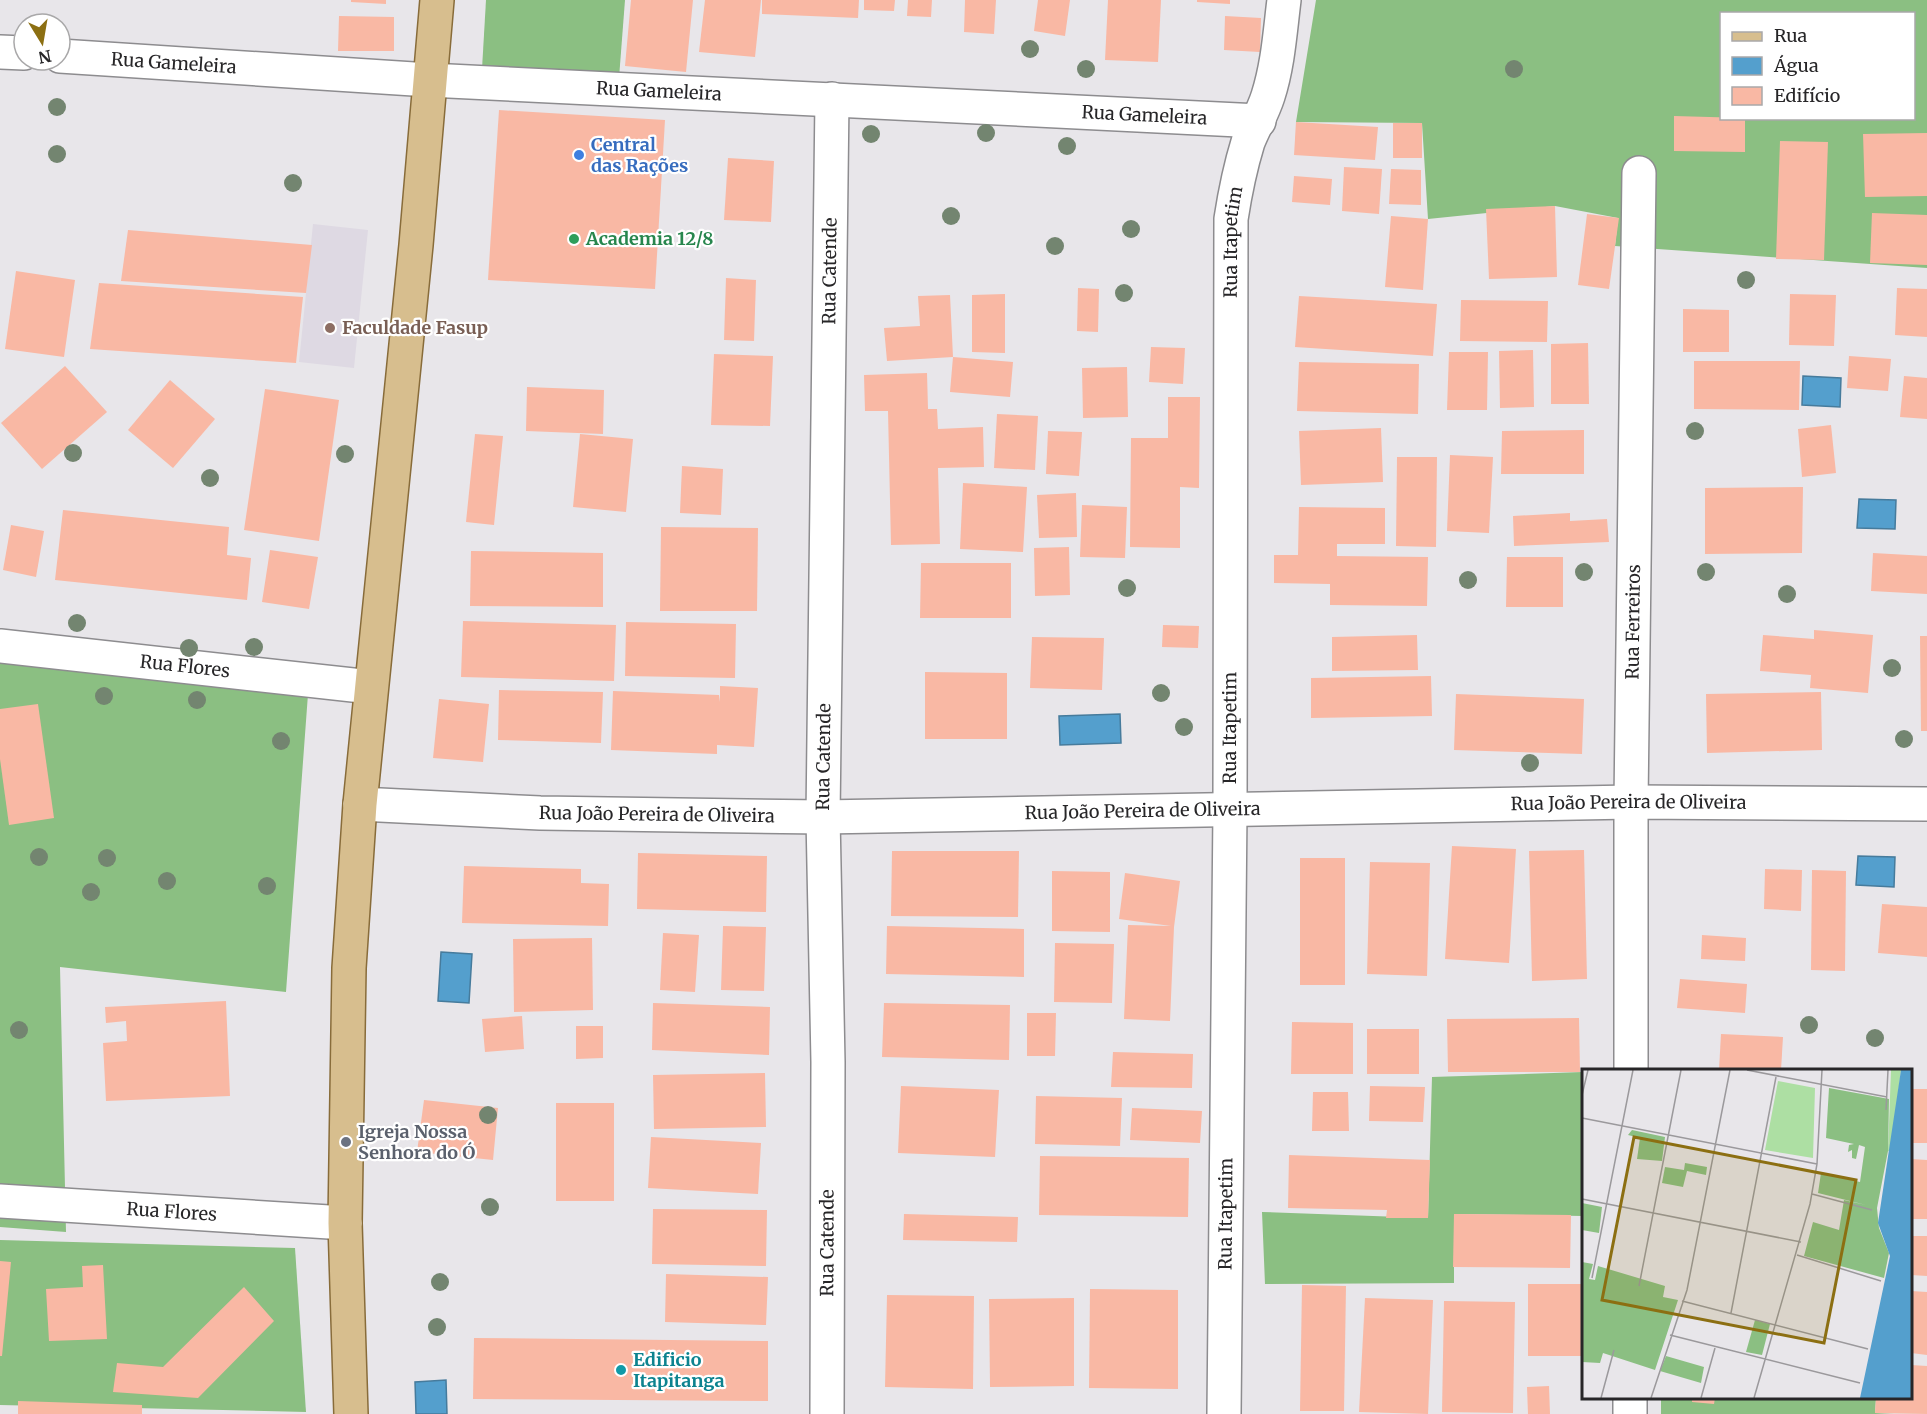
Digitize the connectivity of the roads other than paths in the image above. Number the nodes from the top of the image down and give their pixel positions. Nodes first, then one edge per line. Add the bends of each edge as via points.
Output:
1 (437, 0) edge
2 (1284, 0) edge
3 (72, 57) edge
4 (429, 80) junction
5 (832, 99) junction
6 (1259, 121) junction
7 (1639, 173) dead end
8 (0, 646) edge
9 (371, 687) junction
10 (1631, 802) junction
11 (360, 804) junction
12 (1927, 804) edge
13 (1230, 810) junction
14 (823, 817) junction
15 (1631, 1069) edge
16 (0, 1201) edge
17 (345, 1223) junction
18 (351, 1414) edge
19 (827, 1414) edge
20 (1224, 1414) edge

1 - 4 main road
2 - 6 street, Rua Itapetim via 1269,94
3 - 4 street, Rua Gameleira
4 - 5 street, Rua Gameleira
4 - 9 main road
5 - 6 street, Rua Gameleira
5 - 14 street, Rua Catende
6 - 13 street, Rua Itapetim via 1249,139 1231,219
7 - 10 street, Rua Ferreiros
8 - 9 street, Rua Flores
9 - 11 main road
10 - 12 street, Rua João Pereira de Oliveira
10 - 13 street, Rua João Pereira de Oliveira
10 - 15 street, Rua Ferreiros
11 - 14 street, Rua João Pereira de Oliveira via 540,813
11 - 17 main road via 349,968
13 - 14 street, Rua João Pereira de Oliveira
13 - 20 street, Rua Itapetim
14 - 19 street, Rua Catende via 828,1062
16 - 17 street, Rua Flores
17 - 18 main road

